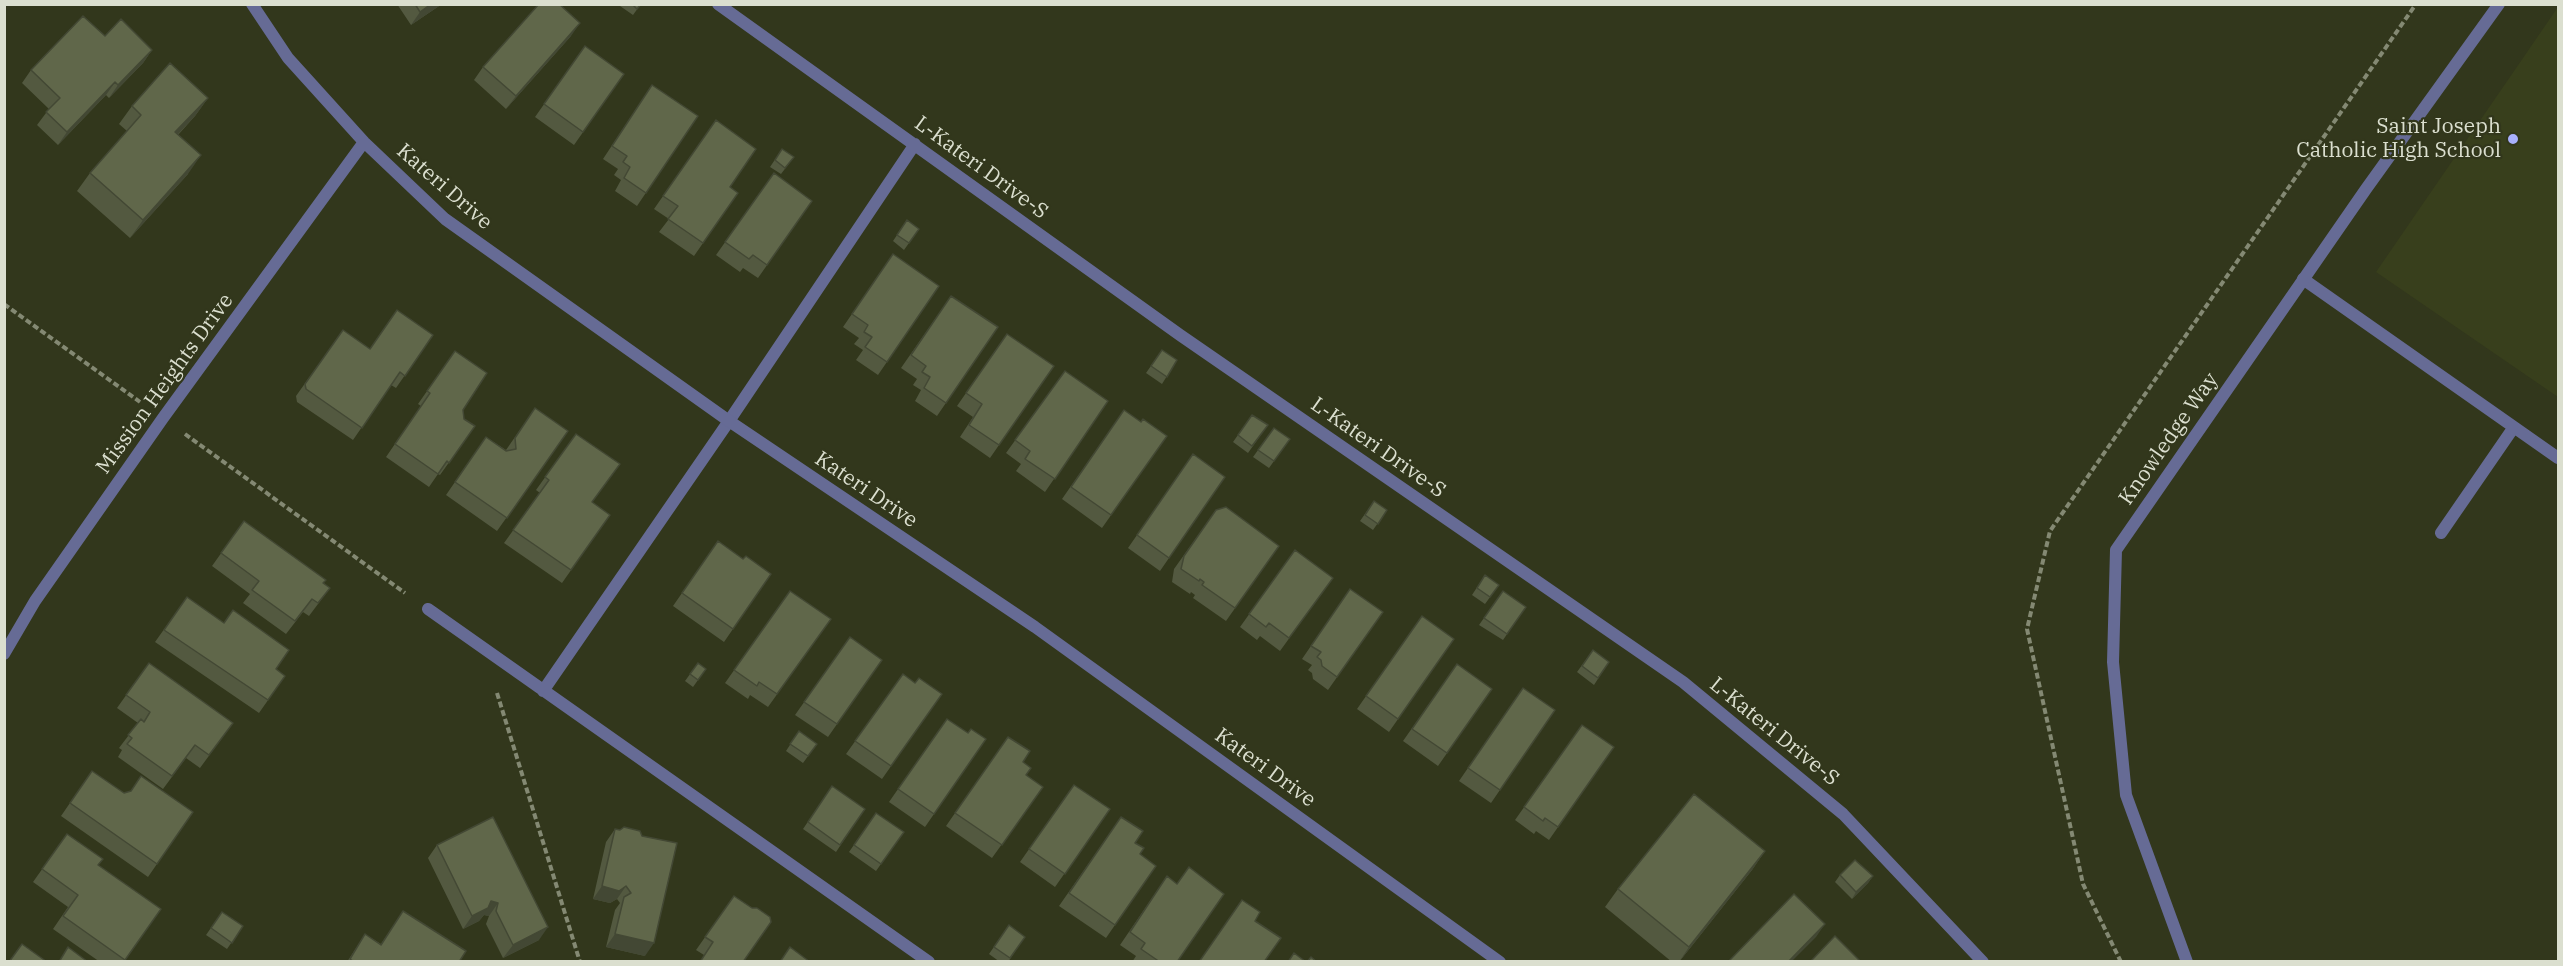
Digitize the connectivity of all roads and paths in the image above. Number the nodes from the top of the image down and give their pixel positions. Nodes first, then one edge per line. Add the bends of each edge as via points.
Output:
1 (252, 4) edge
2 (718, 4) edge
3 (2499, 4) edge
4 (364, 142) junction
5 (915, 144) junction
6 (2303, 279) junction
7 (4, 304) edge
8 (163, 418) junction
9 (729, 421) junction
10 (2514, 427) junction
11 (2559, 458) edge
12 (2441, 533) dead end
13 (428, 609) joint
14 (4, 654) edge
15 (512, 669) junction
16 (543, 691) junction
17 (580, 962) edge
18 (929, 962) edge
19 (1500, 962) edge
20 (1983, 962) edge
21 (2187, 962) edge

1 - 4 street, Kateri Drive via 288,58
2 - 5 street, L-Kateri Drive-S
3 - 6 street, Knowledge Way
4 - 8 street, Mission Heights Drive
4 - 9 street, Kateri Drive via 445,219
5 - 9 street
5 - 20 street, L-Kateri Drive-S via 1180,335 1683,682 1843,813
6 - 10 street
6 - 21 street, Knowledge Way via 2116,550 2113,662 2126,795
7 - 8 path
8 - 13 path
8 - 14 street, Mission Heights Drive via 35,601
9 - 16 street
9 - 19 street, Kateri Drive via 1035,627
10 - 11 street
10 - 12 street
13 - 15 street
15 - 16 street
15 - 17 path via 496,691
16 - 18 street

